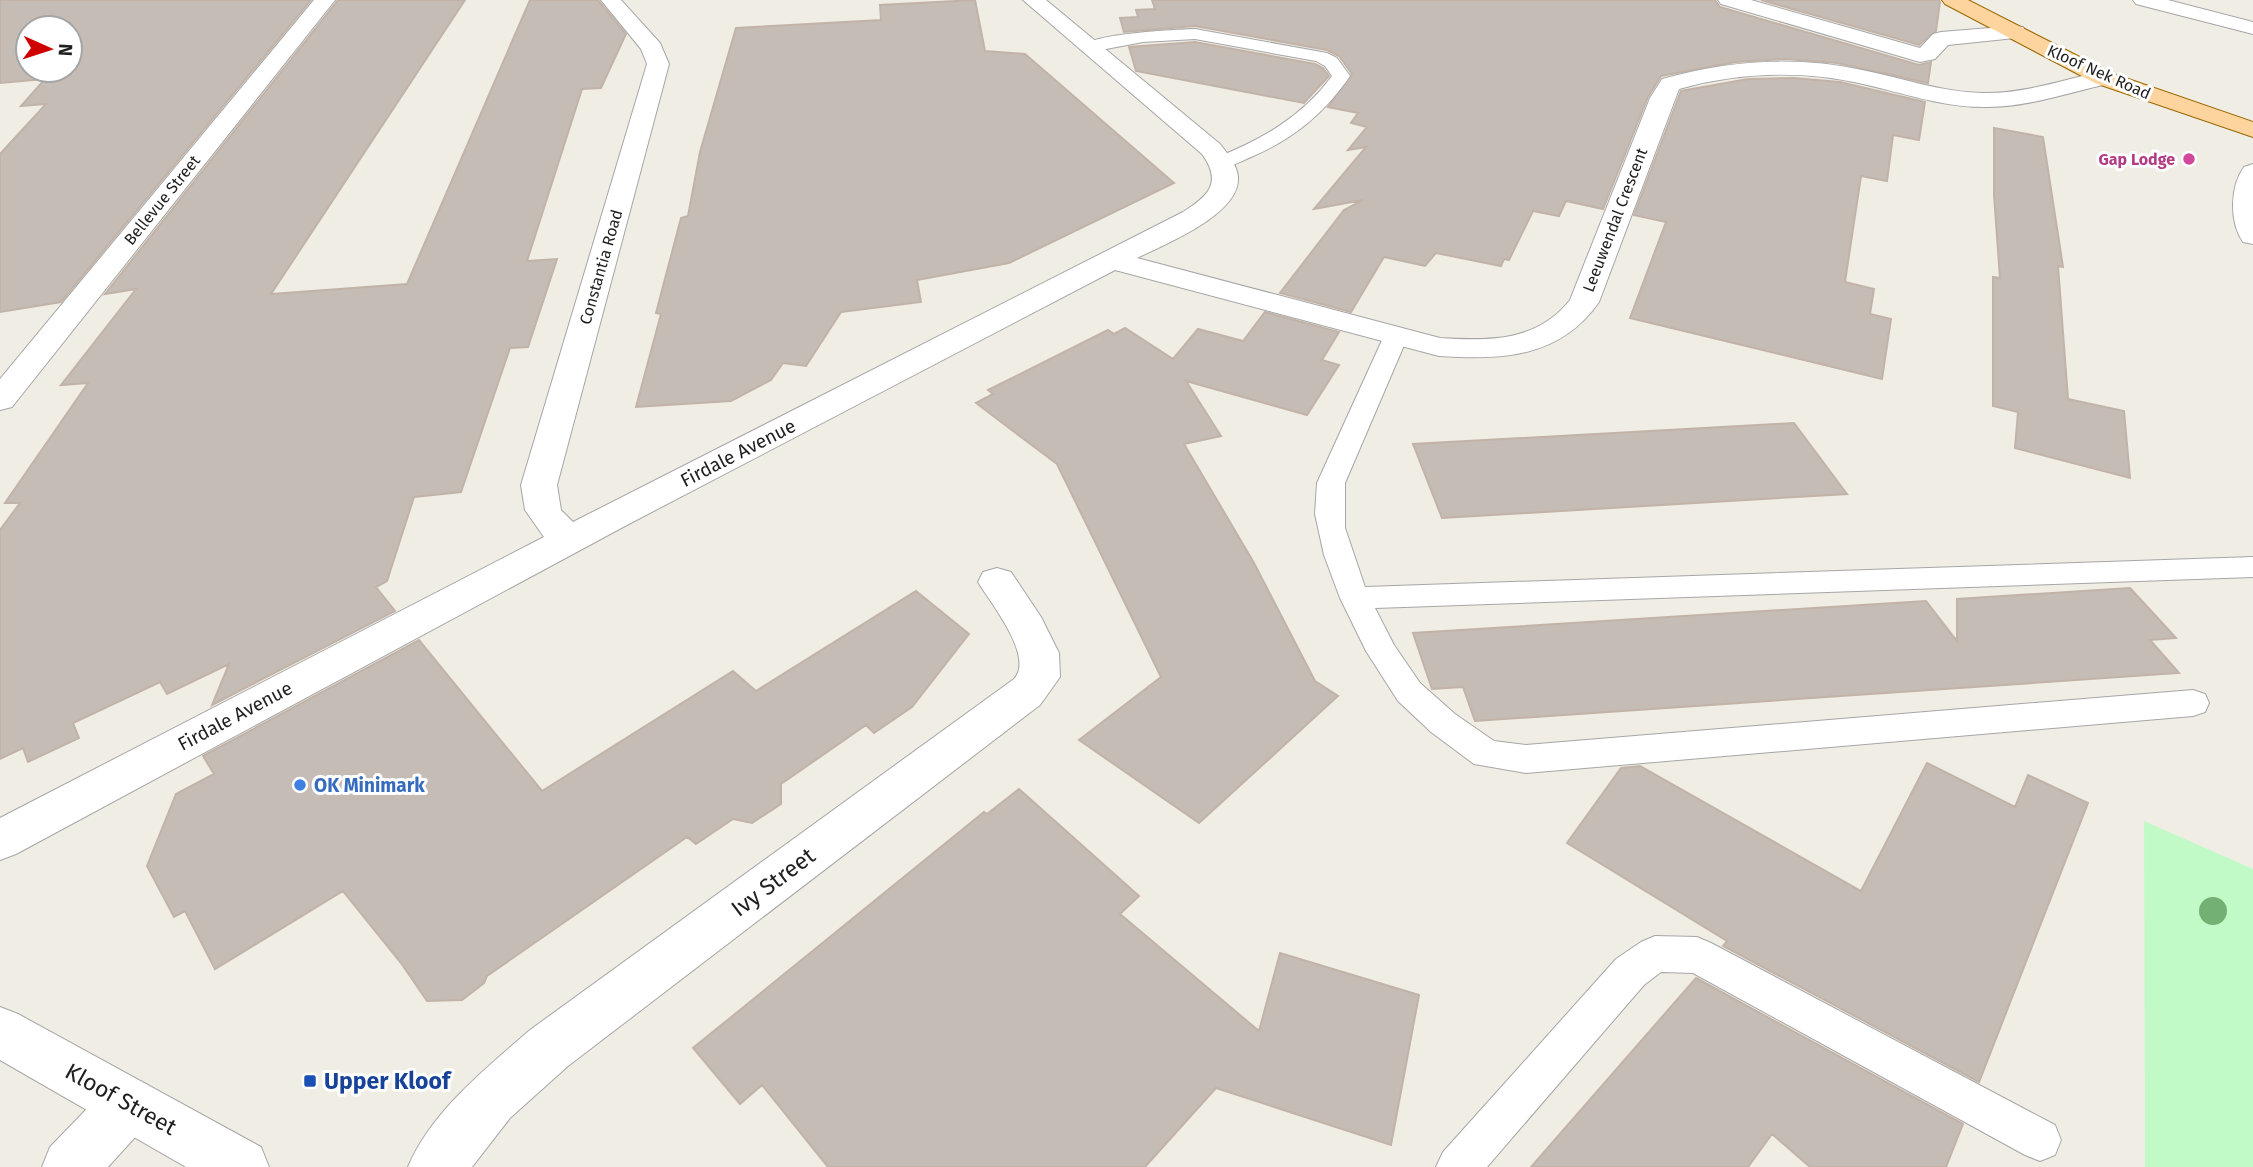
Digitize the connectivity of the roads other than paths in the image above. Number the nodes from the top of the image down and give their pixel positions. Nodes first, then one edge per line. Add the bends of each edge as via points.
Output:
1 (325, 0) edge
2 (611, 0) edge
3 (1033, 0) edge
4 (1728, 0) edge
5 (1952, 0) edge
6 (2143, 0) edge
7 (2253, 27) edge
8 (2015, 32) junction
9 (1090, 47) junction
10 (2103, 78) junction
11 (2253, 130) edge
12 (1222, 162) junction
13 (2253, 172) edge
14 (2253, 236) edge
15 (1112, 260) junction
16 (1396, 336) junction
17 (0, 400) edge
18 (570, 540) junction
19 (2253, 568) edge
20 (997, 582) dead end
21 (1355, 598) junction
22 (2193, 703) dead end
23 (0, 840) edge
24 (0, 1032) edge
25 (129, 1104) junction
26 (2040, 1140) dead end
27 (70, 1167) edge
28 (241, 1167) edge
29 (436, 1167) edge
30 (1458, 1167) edge

1 - 17 street, Bellevue Street
2 - 18 street, Constantia Road via 653,47 658,64 539,485 539,503 548,519
3 - 9 street
4 - 8 street via 1920,55 1927,54 1941,38
5 - 8 main road, Kloof Nek Road
6 - 7 street
8 - 10 main road, Kloof Nek Road
9 - 12 street
9 - 12 lane via 1195,34 1331,62 1341,76 1309,114 1270,142
10 - 11 main road, Kloof Nek Road
10 - 16 street, Leeuwendal Crescent via 1982,100 1793,66 1670,84 1584,302 1570,322 1545,337 1488,348 1439,347
12 - 15 street, Firdale Avenue via 1227,177 1212,206
13 - 14 street via 2245,202
15 - 16 street, Leeuwendal Crescent
15 - 18 street, Firdale Avenue
16 - 21 lane via 1331,483 1328,525
18 - 23 street, Firdale Avenue
19 - 21 lane
20 - 29 street, Ivy Street via 1038,647 1038,680 1025,694 549,1048 491,1099
21 - 22 lane via 1409,692 1486,754 1526,759
24 - 25 street, Kloof Street
25 - 27 street
25 - 28 street, Kloof Street
26 - 30 lane via 1697,955 1655,954 1630,972

